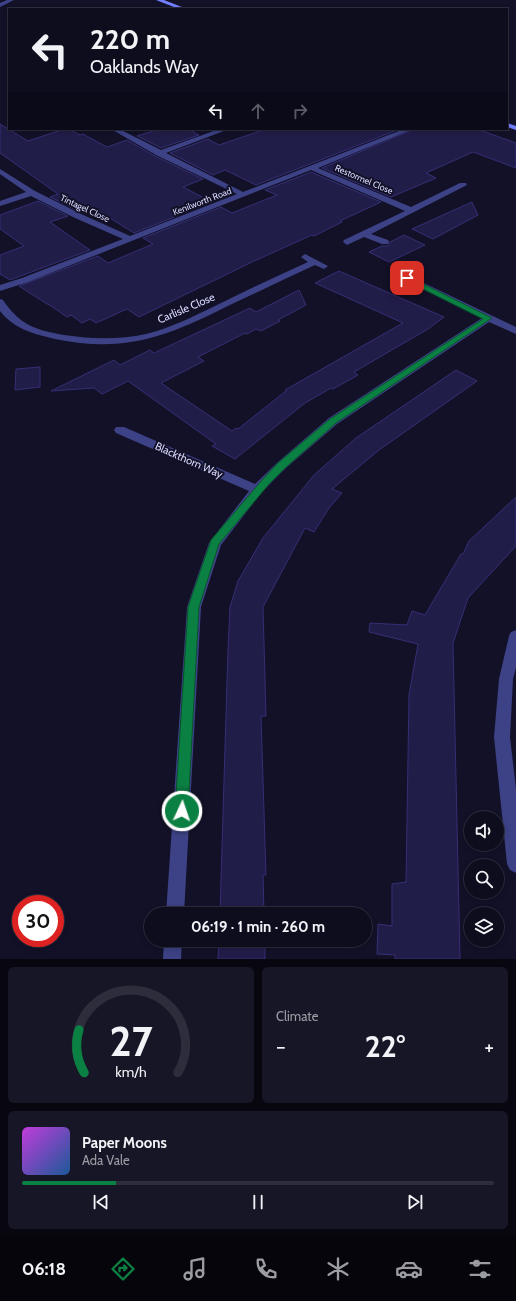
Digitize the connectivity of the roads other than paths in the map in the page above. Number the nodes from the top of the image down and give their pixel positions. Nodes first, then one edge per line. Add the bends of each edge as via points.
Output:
1 (11, 0) edge
2 (159, 0) edge
3 (0, 5) edge
4 (181, 8) edge
5 (116, 130) edge
6 (223, 130) edge
7 (407, 130) edge
8 (159, 153) junction
9 (310, 167) junction
10 (0, 171) edge
11 (463, 185) dead end
12 (32, 193) junction
13 (244, 195) junction
14 (0, 204) edge
15 (410, 210) junction
16 (364, 234) junction
17 (131, 239) junction
18 (347, 242) dead end
19 (385, 242) dead end
20 (305, 256) dead end
21 (314, 262) junction
22 (324, 266) dead end
23 (407, 278) dead end
24 (0, 288) edge
25 (0, 302) edge
26 (488, 318) junction
27 (516, 331) edge
28 (120, 430) dead end
29 (257, 490) junction
30 (516, 636) edge
31 (516, 864) edge
32 (175, 907) edge
33 (173, 947) edge
34 (172, 959) edge

1 - 3 street
2 - 4 street
5 - 8 street
6 - 8 street
7 - 9 street, Kenilworth Road
8 - 13 street
9 - 13 street, Kenilworth Road
9 - 15 street, Restormel Close
10 - 12 street, Tintagel Close
11 - 15 street
12 - 14 street
12 - 17 street, Tintagel Close
13 - 17 street, Kenilworth Road
15 - 16 street
16 - 18 street
16 - 19 street
17 - 24 street, Kenilworth Road
20 - 21 street
21 - 22 street
21 - 25 street, Carlisle Close via 172,329 144,337 109,341 83,340 34,332 14,321
23 - 26 street
26 - 27 street
26 - 29 street via 333,421
28 - 29 street, Blackthorn Way
29 - 32 street via 215,543 194,607
30 - 31 street via 506,679 502,737
33 - 34 street

